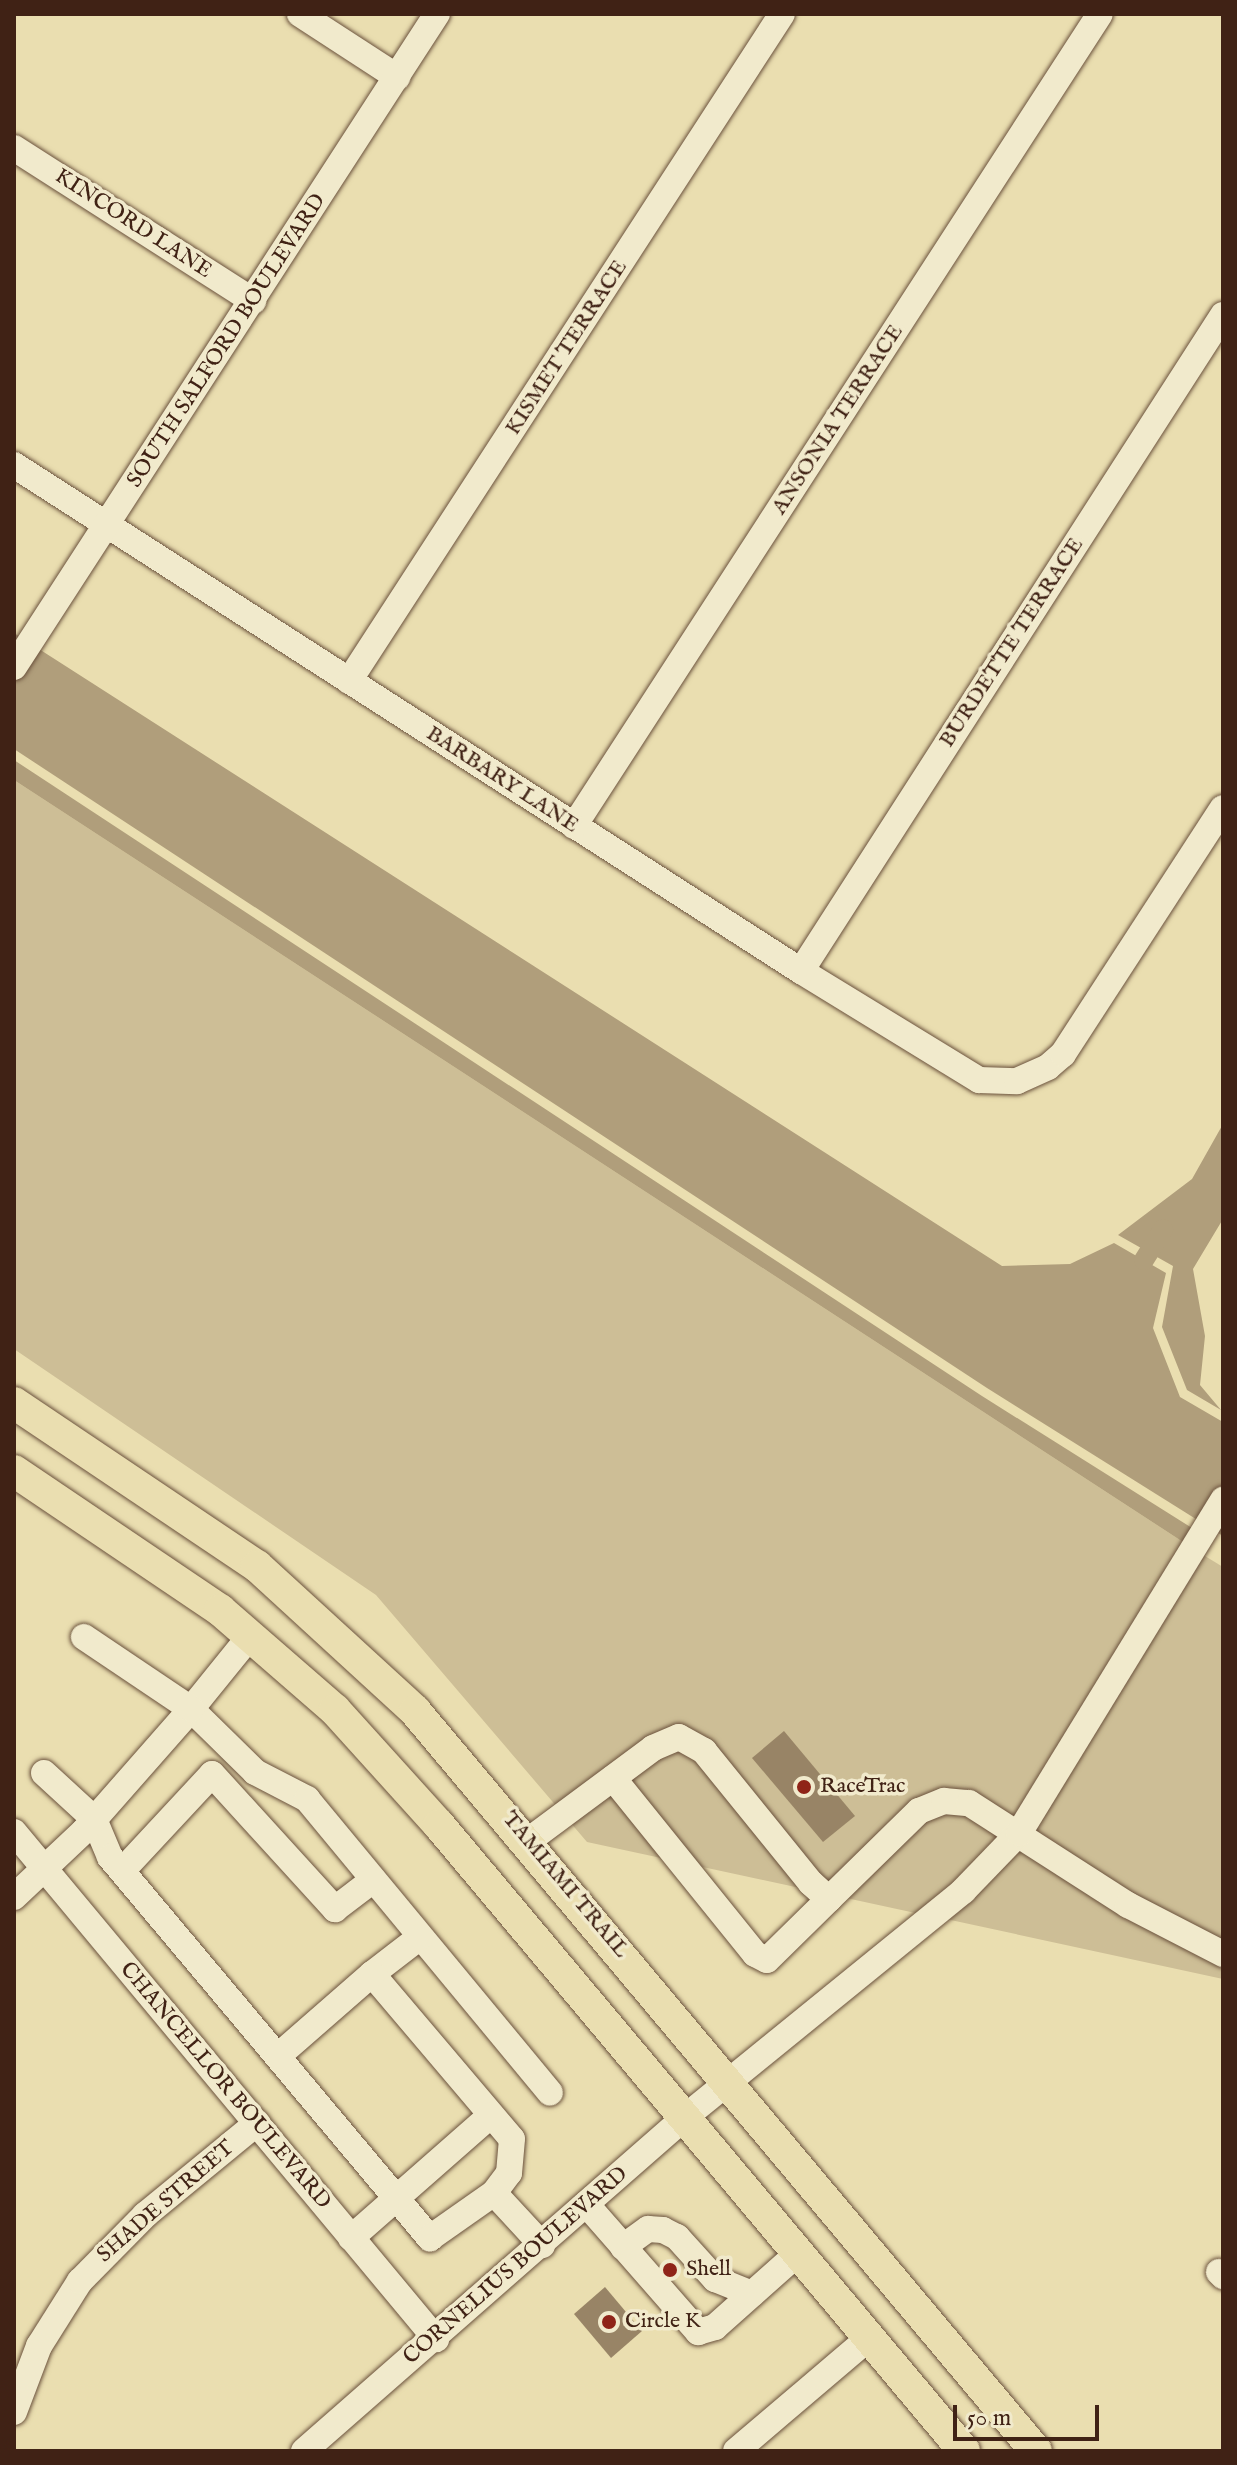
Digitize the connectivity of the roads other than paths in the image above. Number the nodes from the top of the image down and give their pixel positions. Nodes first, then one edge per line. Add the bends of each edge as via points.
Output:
1 (300, 14) edge
2 (437, 14) edge
3 (782, 14) edge
4 (1100, 14) edge
5 (397, 77) junction
6 (14, 148) edge
7 (253, 301) junction
8 (1223, 315) edge
9 (14, 465) edge
10 (109, 526) junction
11 (14, 667) edge
12 (349, 681) junction
13 (1223, 808) edge
14 (574, 826) junction
15 (801, 971) junction
16 (14, 1403) edge
17 (14, 1471) edge
18 (1223, 1500) edge
19 (251, 1635) junction
20 (84, 1637) dead end
21 (191, 1709) junction
22 (44, 1773) dead end
23 (613, 1778) junction
24 (94, 1819) junction
25 (14, 1832) edge
26 (1019, 1833) junction
27 (528, 1841) junction
28 (46, 1871) junction
29 (122, 1871) junction
30 (373, 1880) junction
31 (14, 1897) edge
32 (829, 1899) junction
33 (420, 1937) junction
34 (1223, 1954) edge
35 (372, 1974) junction
36 (278, 2056) junction
37 (731, 2084) junction
38 (550, 2093) dead end
39 (491, 2115) junction
40 (684, 2118) junction
41 (257, 2123) junction
42 (494, 2193) junction
43 (397, 2198) junction
44 (587, 2205) junction
45 (351, 2238) junction
46 (542, 2245) junction
47 (623, 2247) junction
48 (798, 2253) junction
49 (752, 2294) junction
50 (869, 2338) junction
51 (436, 2339) junction
52 (14, 2412) edge
53 (304, 2451) edge
54 (736, 2451) edge
55 (964, 2451) edge
56 (1036, 2451) edge

1 - 5 street
2 - 5 street, SOUTH SALFORD BOULEVARD
3 - 12 street, KISMET TERRACE
4 - 14 street, ANSONIA TERRACE
5 - 7 street, SOUTH SALFORD BOULEVARD
6 - 7 street, KINCORD LANE
7 - 10 street, SOUTH SALFORD BOULEVARD
8 - 15 street, BURDETTE TERRACE
9 - 10 street, BARBARY LANE
10 - 11 street, SOUTH SALFORD BOULEVARD
10 - 12 street, BARBARY LANE
12 - 14 street, BARBARY LANE
13 - 15 street, BARBARY LANE via 1063,1054 1033,1075 996,1082 963,1074
14 - 15 street, BARBARY LANE
16 - 27 main road, TAMIAMI TRAIL via 193,1520 314,1614 415,1711
17 - 19 main road via 165,1569
18 - 26 street, CORNELIUS BOULEVARD
19 - 21 street
19 - 40 main road via 390,1768
20 - 21 street
21 - 24 street
21 - 30 street via 255,1772 307,1799
22 - 24 street
23 - 27 street
23 - 32 street via 653,1748 679,1737 692,1744 704,1751
23 - 32 street via 755,1954 767,1960
24 - 28 street
24 - 29 street
25 - 28 street, CHANCELLOR BOULEVARD
26 - 32 street via 969,1803 944,1801 919,1811
26 - 34 street via 1128,1905
26 - 37 street, CORNELIUS BOULEVARD via 963,1891
27 - 37 main road, TAMIAMI TRAIL
28 - 31 street
28 - 41 street, CHANCELLOR BOULEVARD
29 - 30 street via 212,1774 335,1909
29 - 36 street
30 - 33 street
33 - 35 street
33 - 38 street
35 - 36 street
35 - 39 street
36 - 43 street
37 - 40 street, CORNELIUS BOULEVARD
37 - 56 main road, TAMIAMI TRAIL
39 - 42 street via 512,2139 509,2173
39 - 43 street
40 - 44 street, CORNELIUS BOULEVARD
40 - 48 main road
41 - 45 street, CHANCELLOR BOULEVARD
41 - 52 street, SHADE STREET via 145,2215 80,2281 39,2346
42 - 43 street via 430,2238
42 - 46 street
43 - 45 street
44 - 46 street, CORNELIUS BOULEVARD
44 - 47 street
45 - 51 street, CHANCELLOR BOULEVARD
46 - 51 street, CORNELIUS BOULEVARD
47 - 49 street via 648,2229 663,2230 677,2237 715,2279
47 - 49 street via 698,2332 715,2327
48 - 49 street
48 - 50 main road
50 - 54 street
50 - 55 main road
51 - 53 street, CORNELIUS BOULEVARD

